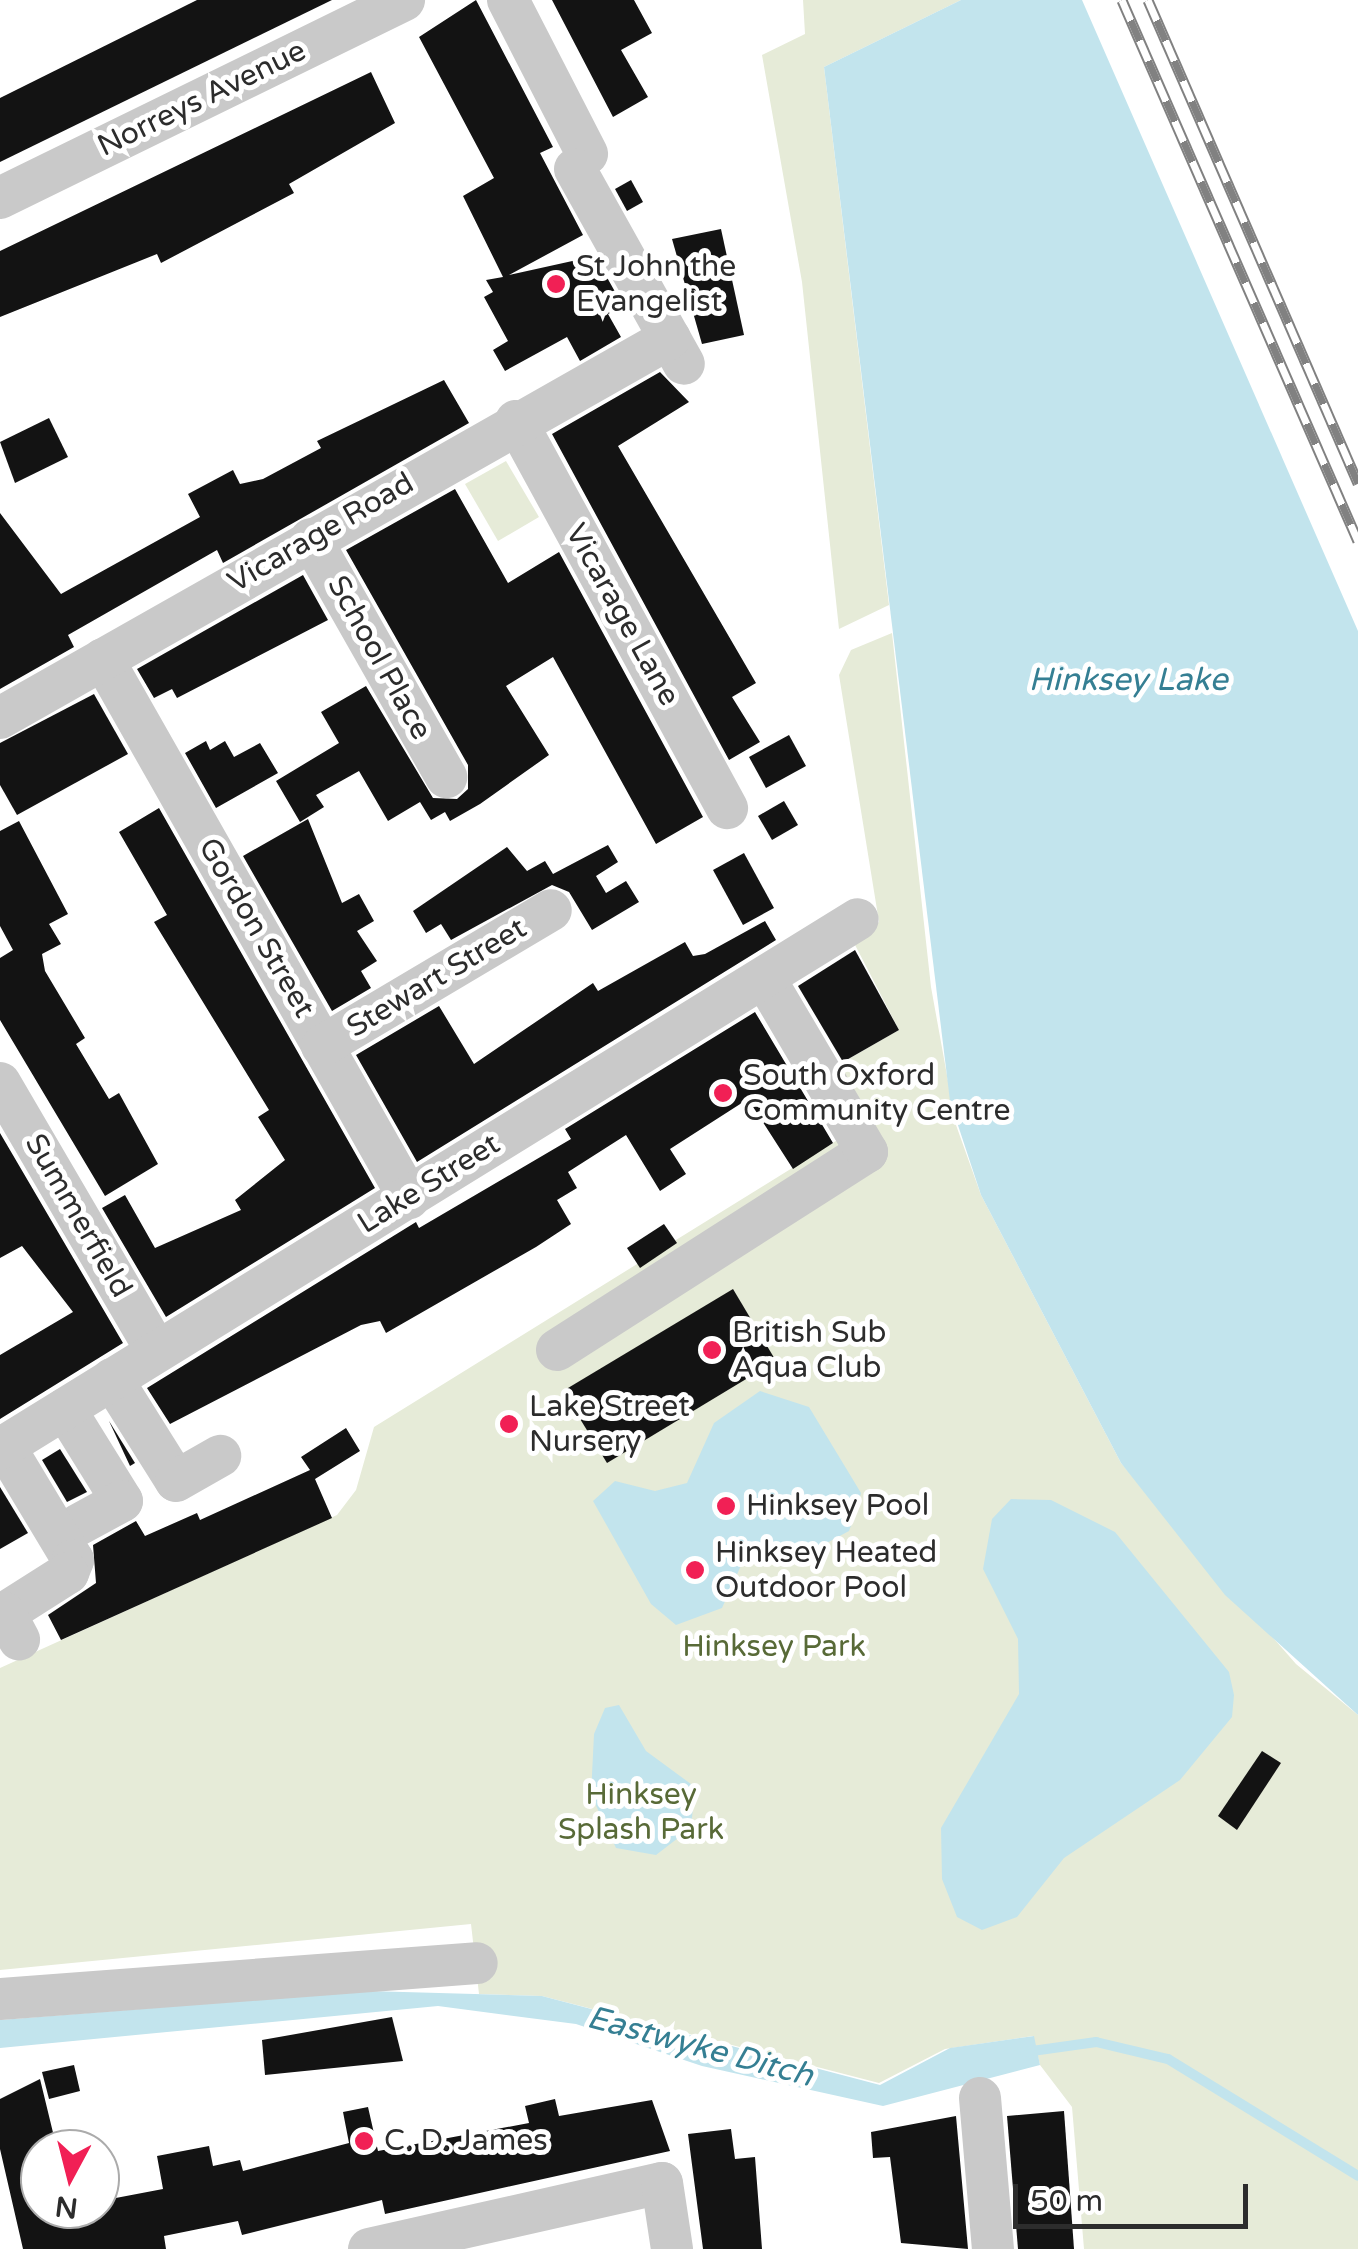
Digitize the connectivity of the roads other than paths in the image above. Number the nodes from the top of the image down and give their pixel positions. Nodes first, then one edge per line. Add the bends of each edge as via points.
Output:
1 (404, 0) edge
2 (508, 0) edge
3 (0, 198) edge
4 (516, 421) junction
5 (311, 539) junction
6 (102, 658) junction
7 (0, 718) edge
8 (446, 776) dead end
9 (728, 808) dead end
10 (552, 910) dead end
11 (858, 920) dead end
12 (766, 979) junction
13 (322, 1046) junction
14 (0, 1083) edge
15 (409, 1198) junction
16 (156, 1350) junction
17 (557, 1350) dead end
18 (112, 1378) junction
19 (65, 1408) junction
20 (2, 1448) edge
21 (220, 1456) dead end
22 (78, 1525) dead end
23 (19, 1639) dead end
24 (477, 1963) dead end
25 (0, 1999) edge
26 (980, 2098) dead end
27 (369, 2249) edge
28 (672, 2249) edge
29 (994, 2249) edge

1 - 3 street, Norreys Avenue
2 - 4 street, Vicarage Road via 666,351
4 - 5 street, Vicarage Road
4 - 9 street, Vicarage Lane
5 - 6 street, Vicarage Road
5 - 8 street, School Place
6 - 7 street, Vicarage Road
6 - 13 street, Gordon Street
10 - 13 street, Stewart Street
11 - 12 street, Lake Street
12 - 15 street, Lake Street
12 - 17 street via 868,1152
13 - 15 street, Gordon Street
14 - 16 street, Summerfield
15 - 16 street, Lake Street
16 - 18 street, Lake Street
18 - 19 street, Lake Street
18 - 21 street via 180,1487
19 - 20 street, Lake Street
19 - 22 street via 122,1501
20 - 23 street via 73,1560 68,1574 5,1613
24 - 25 street
26 - 29 street
27 - 28 street via 662,2183

